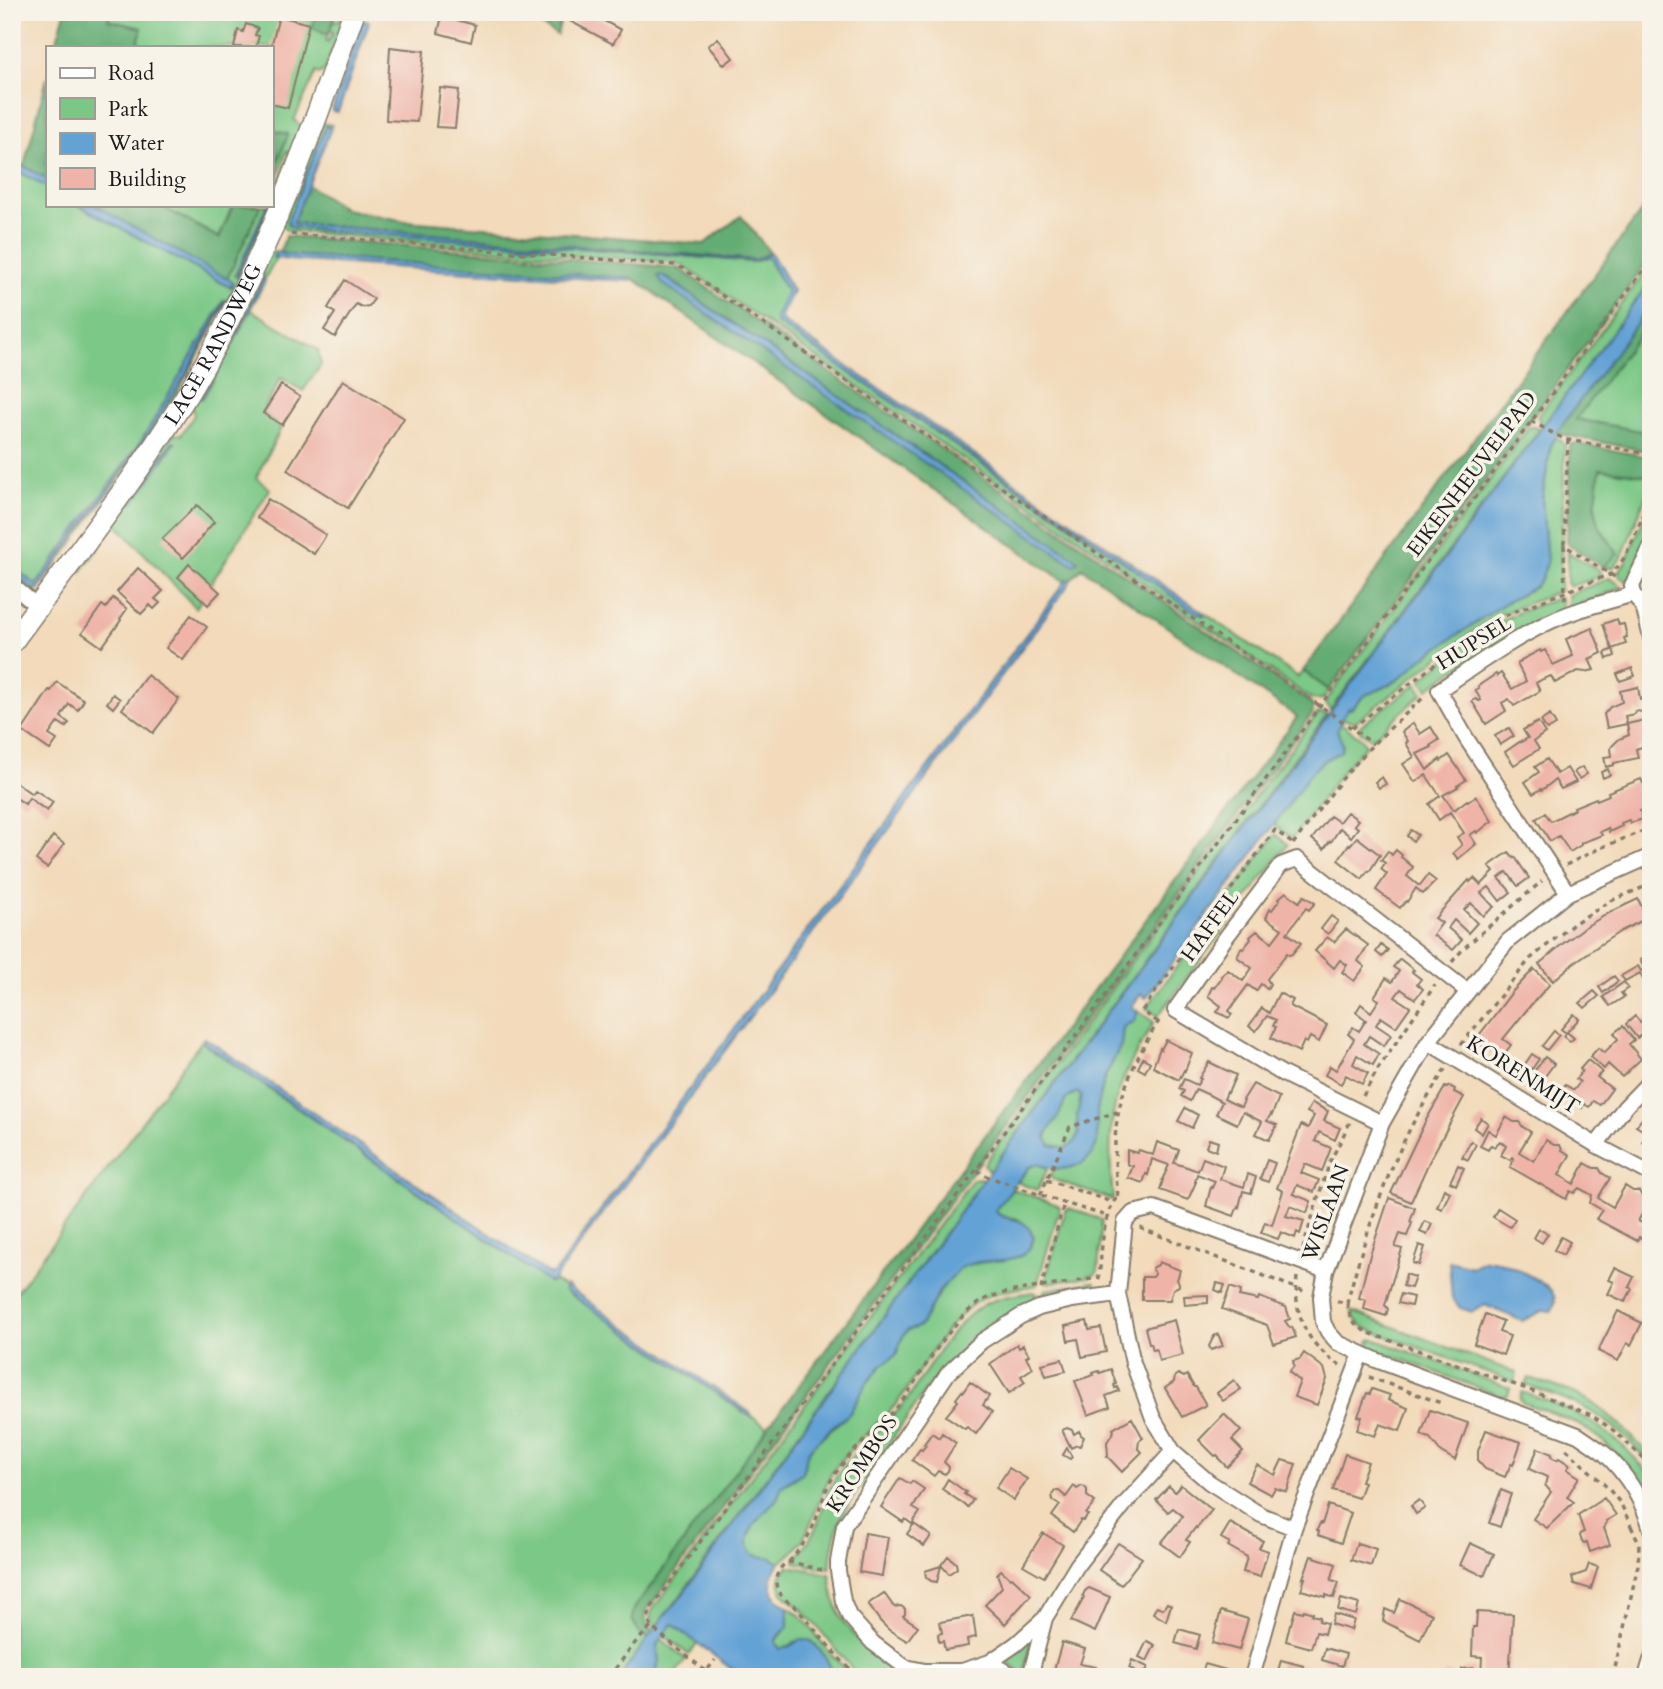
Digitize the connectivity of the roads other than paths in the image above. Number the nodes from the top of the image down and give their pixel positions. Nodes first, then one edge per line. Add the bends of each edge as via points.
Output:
1 (354, 12) edge
2 (1651, 547) edge
3 (12, 585) edge
4 (1633, 590) junction
5 (38, 607) junction
6 (1651, 638) edge
7 (12, 642) edge
8 (1651, 856) edge
9 (1568, 893) junction
10 (1467, 991) junction
11 (1428, 1042) junction
12 (1651, 1080) edge
13 (1382, 1123) junction
14 (1596, 1145) junction
15 (1651, 1174) edge
16 (1326, 1271) junction
17 (1118, 1294) junction
18 (1361, 1354) junction
19 (1173, 1451) junction
20 (1648, 1511) edge
21 (1294, 1528) junction
22 (1651, 1529) edge
23 (1045, 1618) junction
24 (1651, 1661) edge
25 (990, 1662) junction
26 (1016, 1677) edge
27 (1030, 1677) edge
28 (1252, 1677) edge
29 (1646, 1677) edge

1 - 5 street, LAGE RANDWEG via 273,228 223,331 134,477
2 - 4 street
3 - 5 street
4 - 6 street via 1644,609
4 - 9 street, HUPSEL via 1542,625 1439,690
5 - 7 street, LAGE RANDWEG
8 - 9 street, WISLAAN
9 - 10 street, WISLAAN via 1508,941
10 - 11 street, WISLAAN
10 - 13 street, HAFFEL via 1297,859 1281,865 1175,1010 1283,1074
11 - 13 street, WISLAAN
11 - 14 street, KORENMIJT
12 - 14 street
13 - 16 street, WISLAAN
14 - 15 street, KORENMIJT
16 - 17 street via 1154,1209 1129,1217
16 - 18 street, WISLAAN via 1323,1322 1338,1343
17 - 19 street via 1133,1363 1153,1418
17 - 25 street, KROMBOS via 1039,1308 982,1341 948,1373 844,1527 838,1562 843,1601 849,1616 873,1643 905,1667 925,1671 962,1671
18 - 20 street, WISLAAN via 1578,1435 1606,1455
18 - 21 street
19 - 21 street via 1209,1482 1261,1515
19 - 23 street, KROMBOS via 1085,1555
20 - 22 street, WISLAAN
21 - 28 street
23 - 25 street, KROMBOS
23 - 27 street, KROMBOS
24 - 29 street
25 - 26 street

